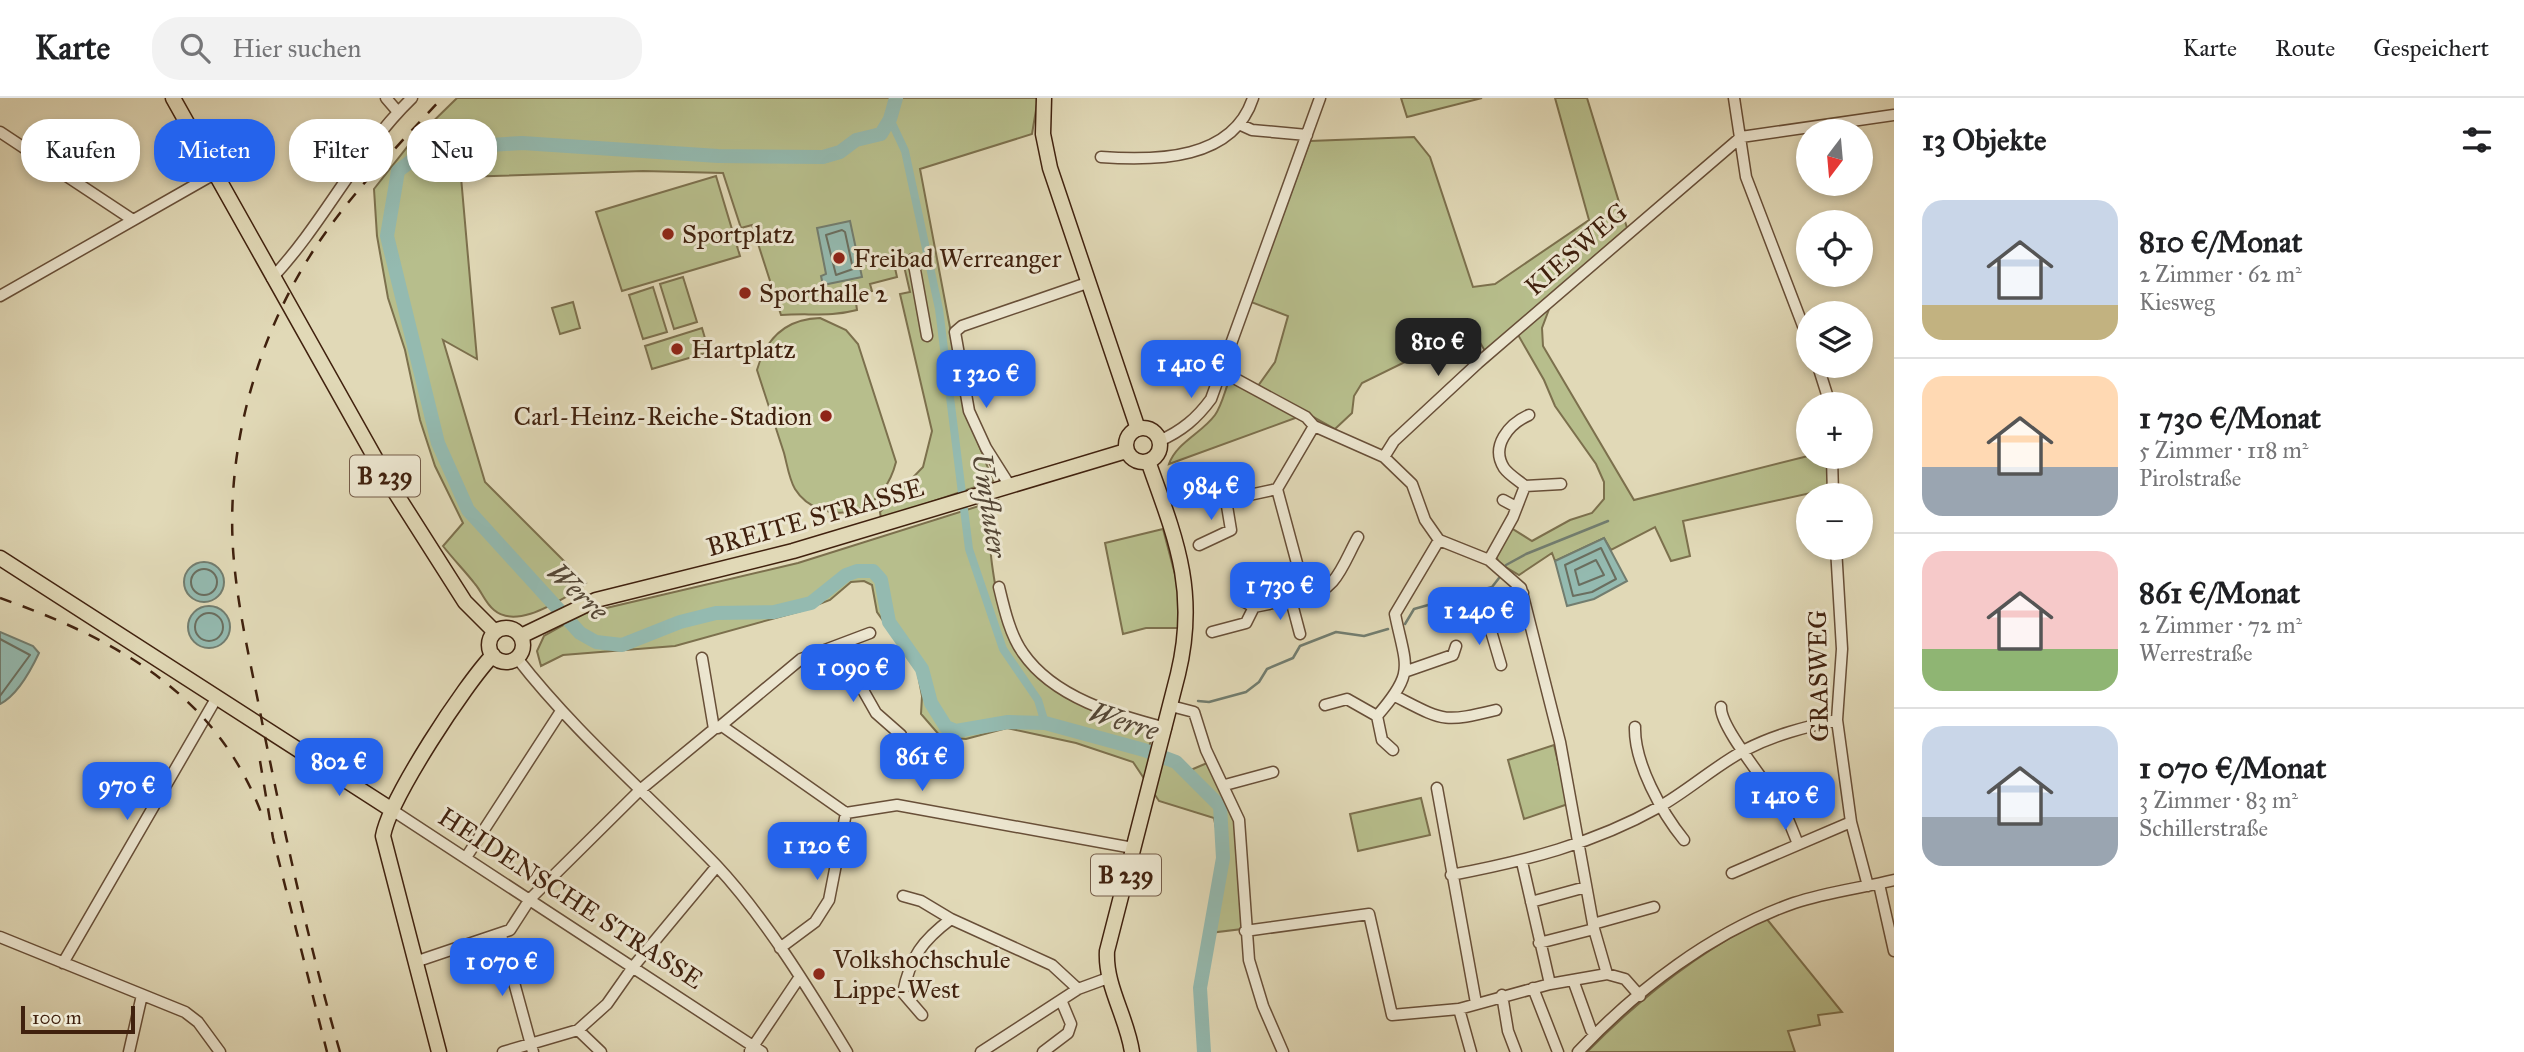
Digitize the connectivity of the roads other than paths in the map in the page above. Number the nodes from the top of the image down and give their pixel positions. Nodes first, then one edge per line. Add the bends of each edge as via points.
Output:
1 (173, 98) edge
2 (386, 98) edge
3 (412, 98) edge
4 (1044, 98) edge
5 (1254, 98) edge
6 (1320, 98) edge
7 (1734, 98) edge
8 (398, 112) junction
9 (1894, 115) edge
10 (185, 119) edge
11 (1241, 125) junction
12 (0, 132) edge
13 (1307, 135) junction
14 (1741, 137) junction
15 (1101, 157) dead end
16 (200, 182) edge
17 (221, 182) edge
18 (133, 220) junction
19 (914, 259) dead end
20 (272, 278) junction
21 (1087, 283) junction
22 (0, 296) edge
23 (1796, 308) edge
24 (927, 336) dead end
25 (1221, 371) junction
26 (1529, 415) dead end
27 (1314, 426) junction
28 (1138, 429) junction
29 (1159, 440) junction
30 (1126, 451) junction
31 (1384, 457) junction
32 (1148, 461) junction
33 (1561, 484) dead end
34 (1010, 486) junction
35 (1216, 486) dead end
36 (1525, 486) junction
37 (1277, 489) junction
38 (1503, 499) dead end
39 (1226, 500) junction
40 (1516, 507) junction
41 (1358, 537) dead end
42 (1439, 540) junction
43 (1199, 545) dead end
44 (0, 558) edge
45 (1489, 560) junction
46 (1837, 560) edge
47 (999, 586) dead end
48 (1305, 593) junction
49 (1523, 593) junction
50 (1239, 598) dead end
51 (1291, 600) junction
52 (1254, 607) junction
53 (495, 632) junction
54 (870, 632) dead end
55 (1212, 632) dead end
56 (1300, 634) dead end
57 (521, 636) junction
58 (838, 646) junction
59 (1456, 646) dead end
60 (493, 654) junction
61 (517, 658) junction
62 (702, 658) dead end
63 (1501, 665) dead end
64 (1407, 671) junction
65 (1395, 696) junction
66 (217, 697) junction
67 (1325, 705) dead end
68 (1171, 706) junction
69 (1721, 707) dead end
70 (561, 710) junction
71 (1496, 710) dead end
72 (1377, 716) junction
73 (1837, 720) junction
74 (1635, 727) dead end
75 (718, 728) junction
76 (901, 735) dead end
77 (1164, 735) junction
78 (1393, 750) dead end
79 (1744, 751) junction
80 (1273, 772) dead end
81 (1225, 785) junction
82 (1437, 788) dead end
83 (640, 790) junction
84 (1660, 806) junction
85 (392, 810) junction
86 (846, 813) junction
87 (1852, 822) junction
88 (1684, 840) dead end
89 (1581, 844) junction
90 (1798, 844) junction
91 (1133, 848) junction
92 (467, 856) junction
93 (1521, 862) junction
94 (717, 866) junction
95 (1732, 873) dead end
96 (1451, 874) junction
97 (1894, 880) edge
98 (1873, 885) junction
99 (1586, 887) junction
100 (903, 896) dead end
101 (530, 899) junction
102 (1531, 902) junction
103 (1654, 907) dead end
104 (951, 919) junction
105 (1594, 927) junction
106 (1245, 931) junction
107 (501, 935) junction
108 (0, 937) edge
109 (1539, 943) junction
110 (780, 948) junction
111 (1894, 951) edge
112 (415, 962) junction
113 (64, 963) junction
114 (634, 967) junction
115 (1607, 974) junction
116 (799, 978) junction
117 (1108, 978) junction
118 (1573, 980) junction
119 (1550, 984) junction
120 (1533, 988) junction
121 (1078, 989) junction
122 (142, 995) junction
123 (1502, 995) junction
124 (1640, 996) junction
125 (1061, 1000) junction
126 (1476, 1003) junction
127 (1459, 1009) junction
128 (922, 1015) dead end
129 (578, 1030) junction
130 (1591, 1030) dead end
131 (532, 1048) edge
132 (755, 1050) edge
133 (130, 1052) edge
134 (220, 1052) edge
135 (439, 1052) edge
136 (503, 1052) edge
137 (601, 1052) edge
138 (847, 1052) edge
139 (981, 1052) edge
140 (1044, 1052) edge
141 (1132, 1052) edge
142 (1283, 1052) edge
143 (1471, 1052) edge
144 (1516, 1052) edge
145 (1558, 1052) edge
146 (1578, 1052) edge

1 - 10 main road, B 239
2 - 8 street
3 - 8 street
4 - 21 main road via 1046,153
5 - 11 street
6 - 13 street
7 - 14 street
8 - 20 street
9 - 14 street
11 - 13 street
11 - 15 street via 1208,149 1128,159
12 - 18 street
13 - 25 street
14 - 23 street via 1746,177
14 - 31 street, KIESWEG via 1478,363 1394,441
16 - 18 street
17 - 20 main road, B 239
18 - 22 street
19 - 24 street
20 - 53 main road, B 239 via 415,526 466,602
21 - 28 main road
21 - 34 street via 956,332 970,411
25 - 27 street via 1306,417
25 - 29 street via 1199,416
26 - 36 street via 1510,426 1499,453 1503,467
27 - 31 street
27 - 37 street
28 - 29 main road via 1149,429
28 - 30 main road via 1127,437
29 - 32 main road via 1157,456
30 - 32 main road via 1138,462
30 - 34 main road, BREITE STRASSE
31 - 42 street via 1412,484 1425,520
32 - 68 main road, B 239 via 1178,545 1188,609 1187,635
33 - 36 street
34 - 57 main road, BREITE STRASSE via 793,551 596,600
35 - 39 street
36 - 40 street
37 - 39 street
37 - 48 street
38 - 40 street
39 - 43 street via 1231,530
40 - 45 street
41 - 48 street via 1329,589 1316,595
42 - 45 street
42 - 64 street via 1395,614
44 - 66 main road, HEIDENSCHE STRASSE
45 - 49 street
46 - 73 street, GRASWEG via 1842,649
47 - 77 street via 1022,653 1042,673 1101,711
48 - 51 street
49 - 63 street via 1488,606
49 - 89 street
50 - 52 street
51 - 52 street
51 - 56 street
52 - 55 street via 1246,623
53 - 57 main road via 507,628
53 - 60 main road via 489,643
54 - 58 street
57 - 61 main road via 523,650
58 - 75 street via 801,659
58 - 76 street via 876,713
59 - 64 street via 1453,655
60 - 61 main road via 504,661
60 - 85 main road
61 - 70 street
62 - 75 street
64 - 65 street
65 - 71 street via 1436,717 1453,720
65 - 72 street
66 - 85 main road, HEIDENSCHE STRASSE
66 - 113 street
67 - 72 street via 1348,699
68 - 77 main road, B 239
68 - 81 street via 1194,712 1206,750
69 - 79 street via 1720,713
70 - 83 street
70 - 92 street
72 - 78 street via 1382,740
73 - 79 street via 1789,732
73 - 87 street, GRASWEG
74 - 84 street via 1635,740
75 - 83 street
75 - 86 street
77 - 91 main road, B 239
79 - 84 street
79 - 90 street via 1784,810
80 - 81 street
81 - 106 street via 1243,840
82 - 96 street
83 - 94 street
83 - 101 street
84 - 88 street
84 - 89 street
85 - 92 street, HEIDENSCHE STRASSE
85 - 112 main road via 384,843
86 - 91 street via 897,805
86 - 110 street via 829,900 815,922
87 - 90 street
87 - 98 street, GRASWEG
89 - 93 street
89 - 99 street
90 - 95 street
91 - 117 main road, B 239 via 1107,951
92 - 101 street, HEIDENSCHE STRASSE
93 - 96 street
93 - 102 street
94 - 110 street
94 - 114 street
96 - 126 street
97 - 98 street
98 - 111 street, GRASWEG
98 - 124 street via 1794,903 1733,929
99 - 102 street
99 - 105 street
100 - 104 street
101 - 107 street via 510,930
101 - 114 street, HEIDENSCHE STRASSE
102 - 109 street
103 - 105 street
104 - 121 street via 1052,965
104 - 128 street via 926,937 907,973 903,993
105 - 109 street
105 - 115 street
106 - 127 street via 1369,914 1392,1015
106 - 142 street via 1262,1003
107 - 112 street
107 - 131 street
108 - 113 street
109 - 119 street
110 - 116 street
112 - 135 main road
113 - 122 street
114 - 129 street via 607,1004
114 - 132 street, HEIDENSCHE STRASSE
115 - 118 street
115 - 124 street via 1625,979
116 - 132 street
116 - 138 street
117 - 121 street
117 - 141 main road, B 239 via 1129,1027
118 - 119 street
118 - 130 street
119 - 120 street
120 - 123 street
120 - 145 street
121 - 125 street
122 - 133 street
122 - 134 street via 198,1022
123 - 126 street
123 - 144 street
124 - 146 street
125 - 139 street
125 - 140 street via 1071,1024 1068,1033
126 - 127 street
127 - 143 street
129 - 131 street
129 - 137 street
131 - 136 street

